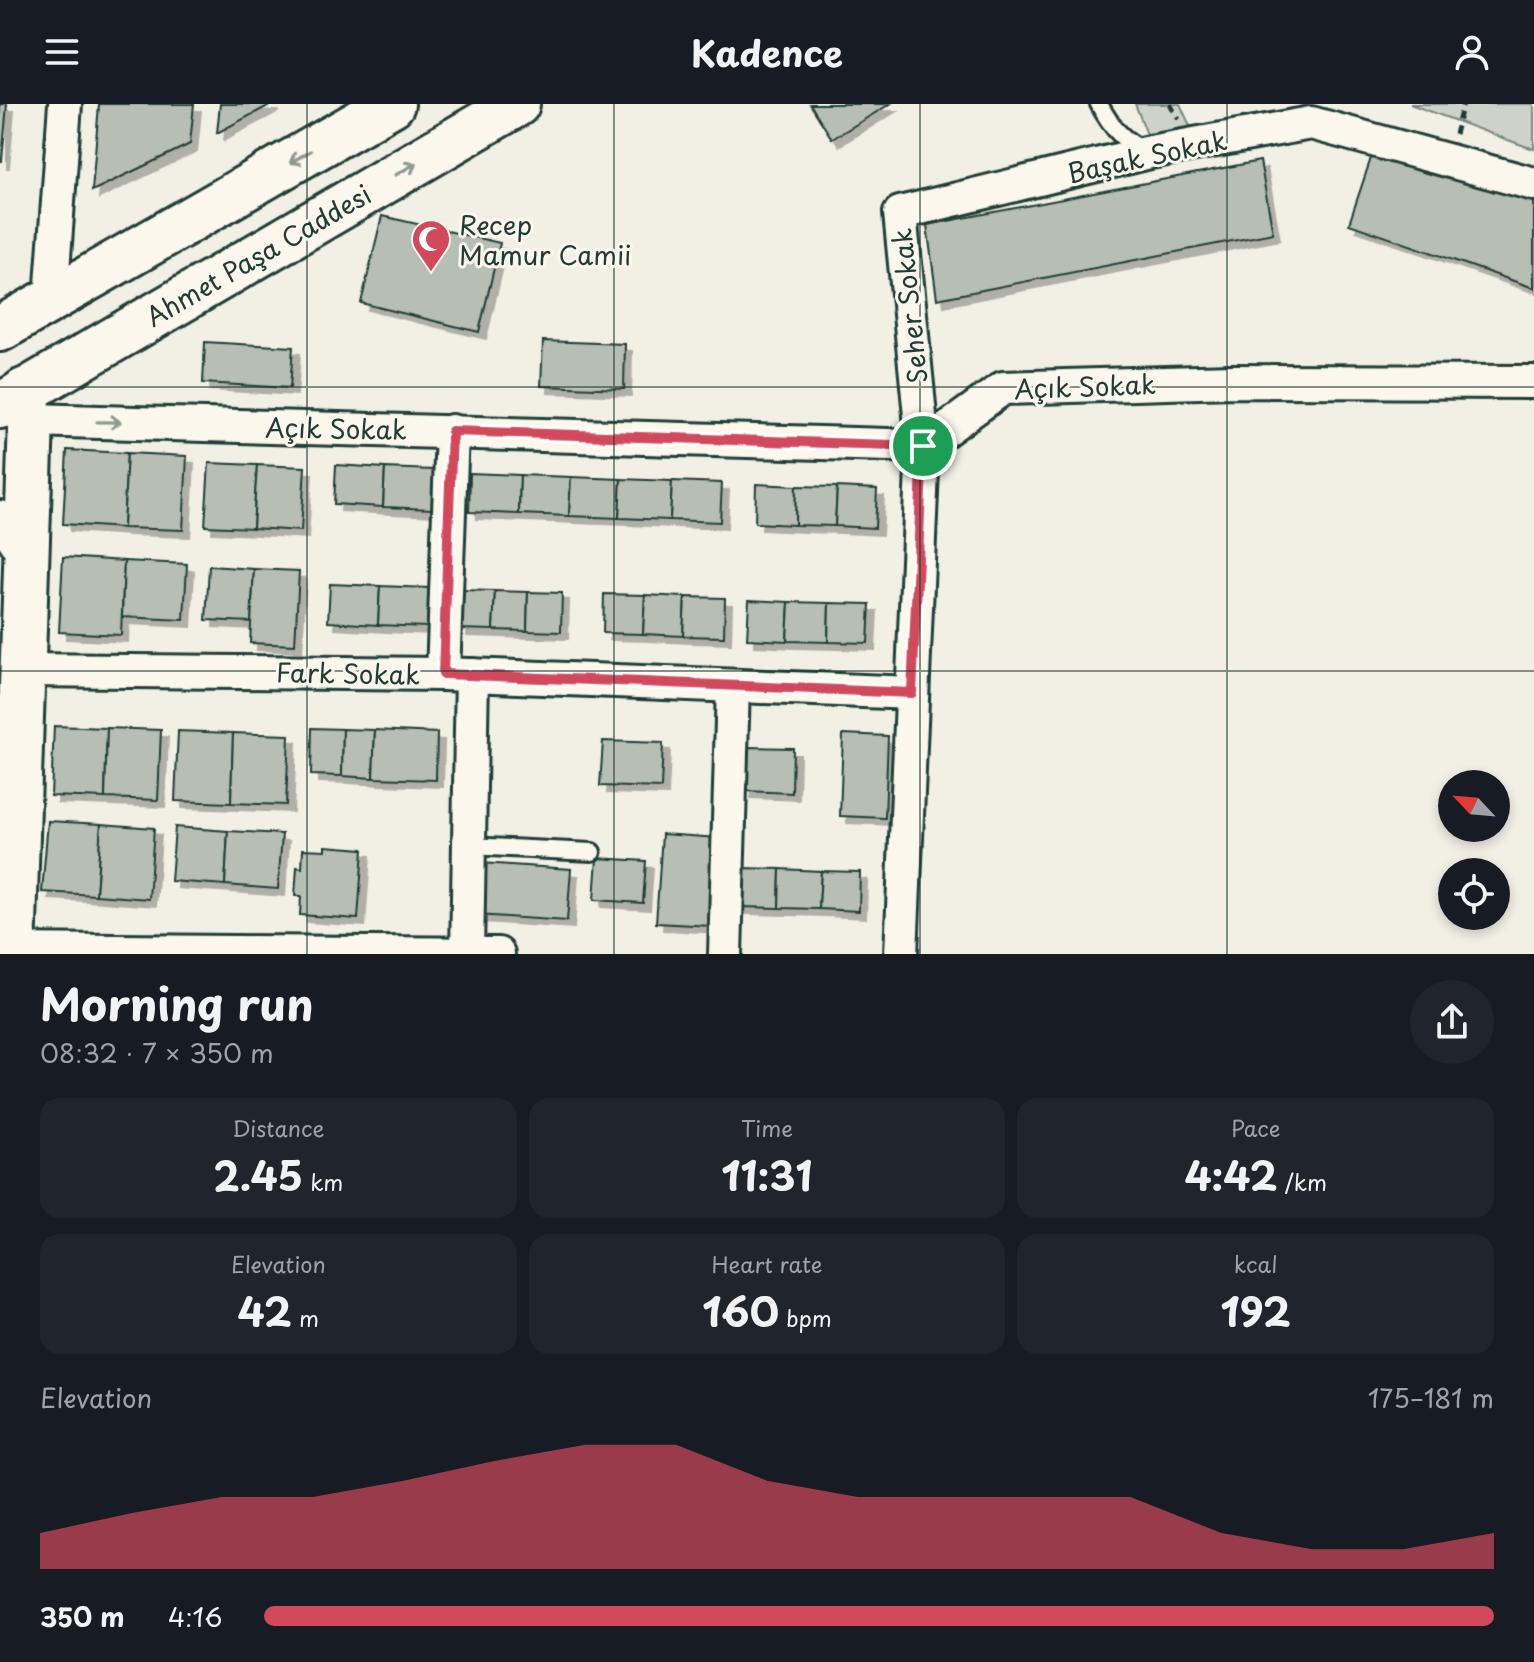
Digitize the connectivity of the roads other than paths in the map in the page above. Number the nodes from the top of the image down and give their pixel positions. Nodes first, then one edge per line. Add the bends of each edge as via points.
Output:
1 (65, 104) edge
2 (392, 104) edge
3 (517, 104) edge
4 (1099, 104) edge
5 (1150, 152) junction
6 (1534, 184) edge
7 (900, 213) joint
8 (51, 299) junction
9 (0, 329) edge
10 (63, 368) junction
11 (1534, 382) edge
12 (18, 406) edge
13 (452, 431) junction
14 (923, 446) junction
15 (0, 517) edge
16 (26, 558) junction
17 (22, 670) junction
18 (458, 674) junction
19 (733, 686) junction
20 (912, 693) junction
21 (469, 846) junction
22 (592, 852) dead end
23 (9, 951) edge
24 (467, 954) edge
25 (498, 954) edge
26 (725, 954) edge
27 (901, 954) edge

1 - 8 street
2 -> 8 street
10 -> 3 street, Ahmet Paşa Caddesi
4 - 5 lane via 1127,142
5 - 6 street, Başak Sokak via 1311,123
5 - 7 street, Başak Sokak
7 - 14 street, Seher Sokak
8 - 9 street
8 - 10 street
10 - 12 street, Ahmet Paşa Caddesi
11 - 14 street, Açık Sokak via 1232,381 1003,388
12 -> 13 street, Açık Sokak
12 - 16 street
13 - 14 street, Açık Sokak
13 - 18 street
14 - 20 street, Seher Sokak
15 - 16 street
16 - 17 street
17 - 18 street, Fark Sokak
17 - 23 street
18 - 19 street, Fark Sokak
18 - 21 street
19 - 20 street, Fark Sokak
19 - 26 street
20 - 27 street, Seher Sokak
21 - 22 lane
21 - 24 street
23 - 24 street
24 - 25 street

